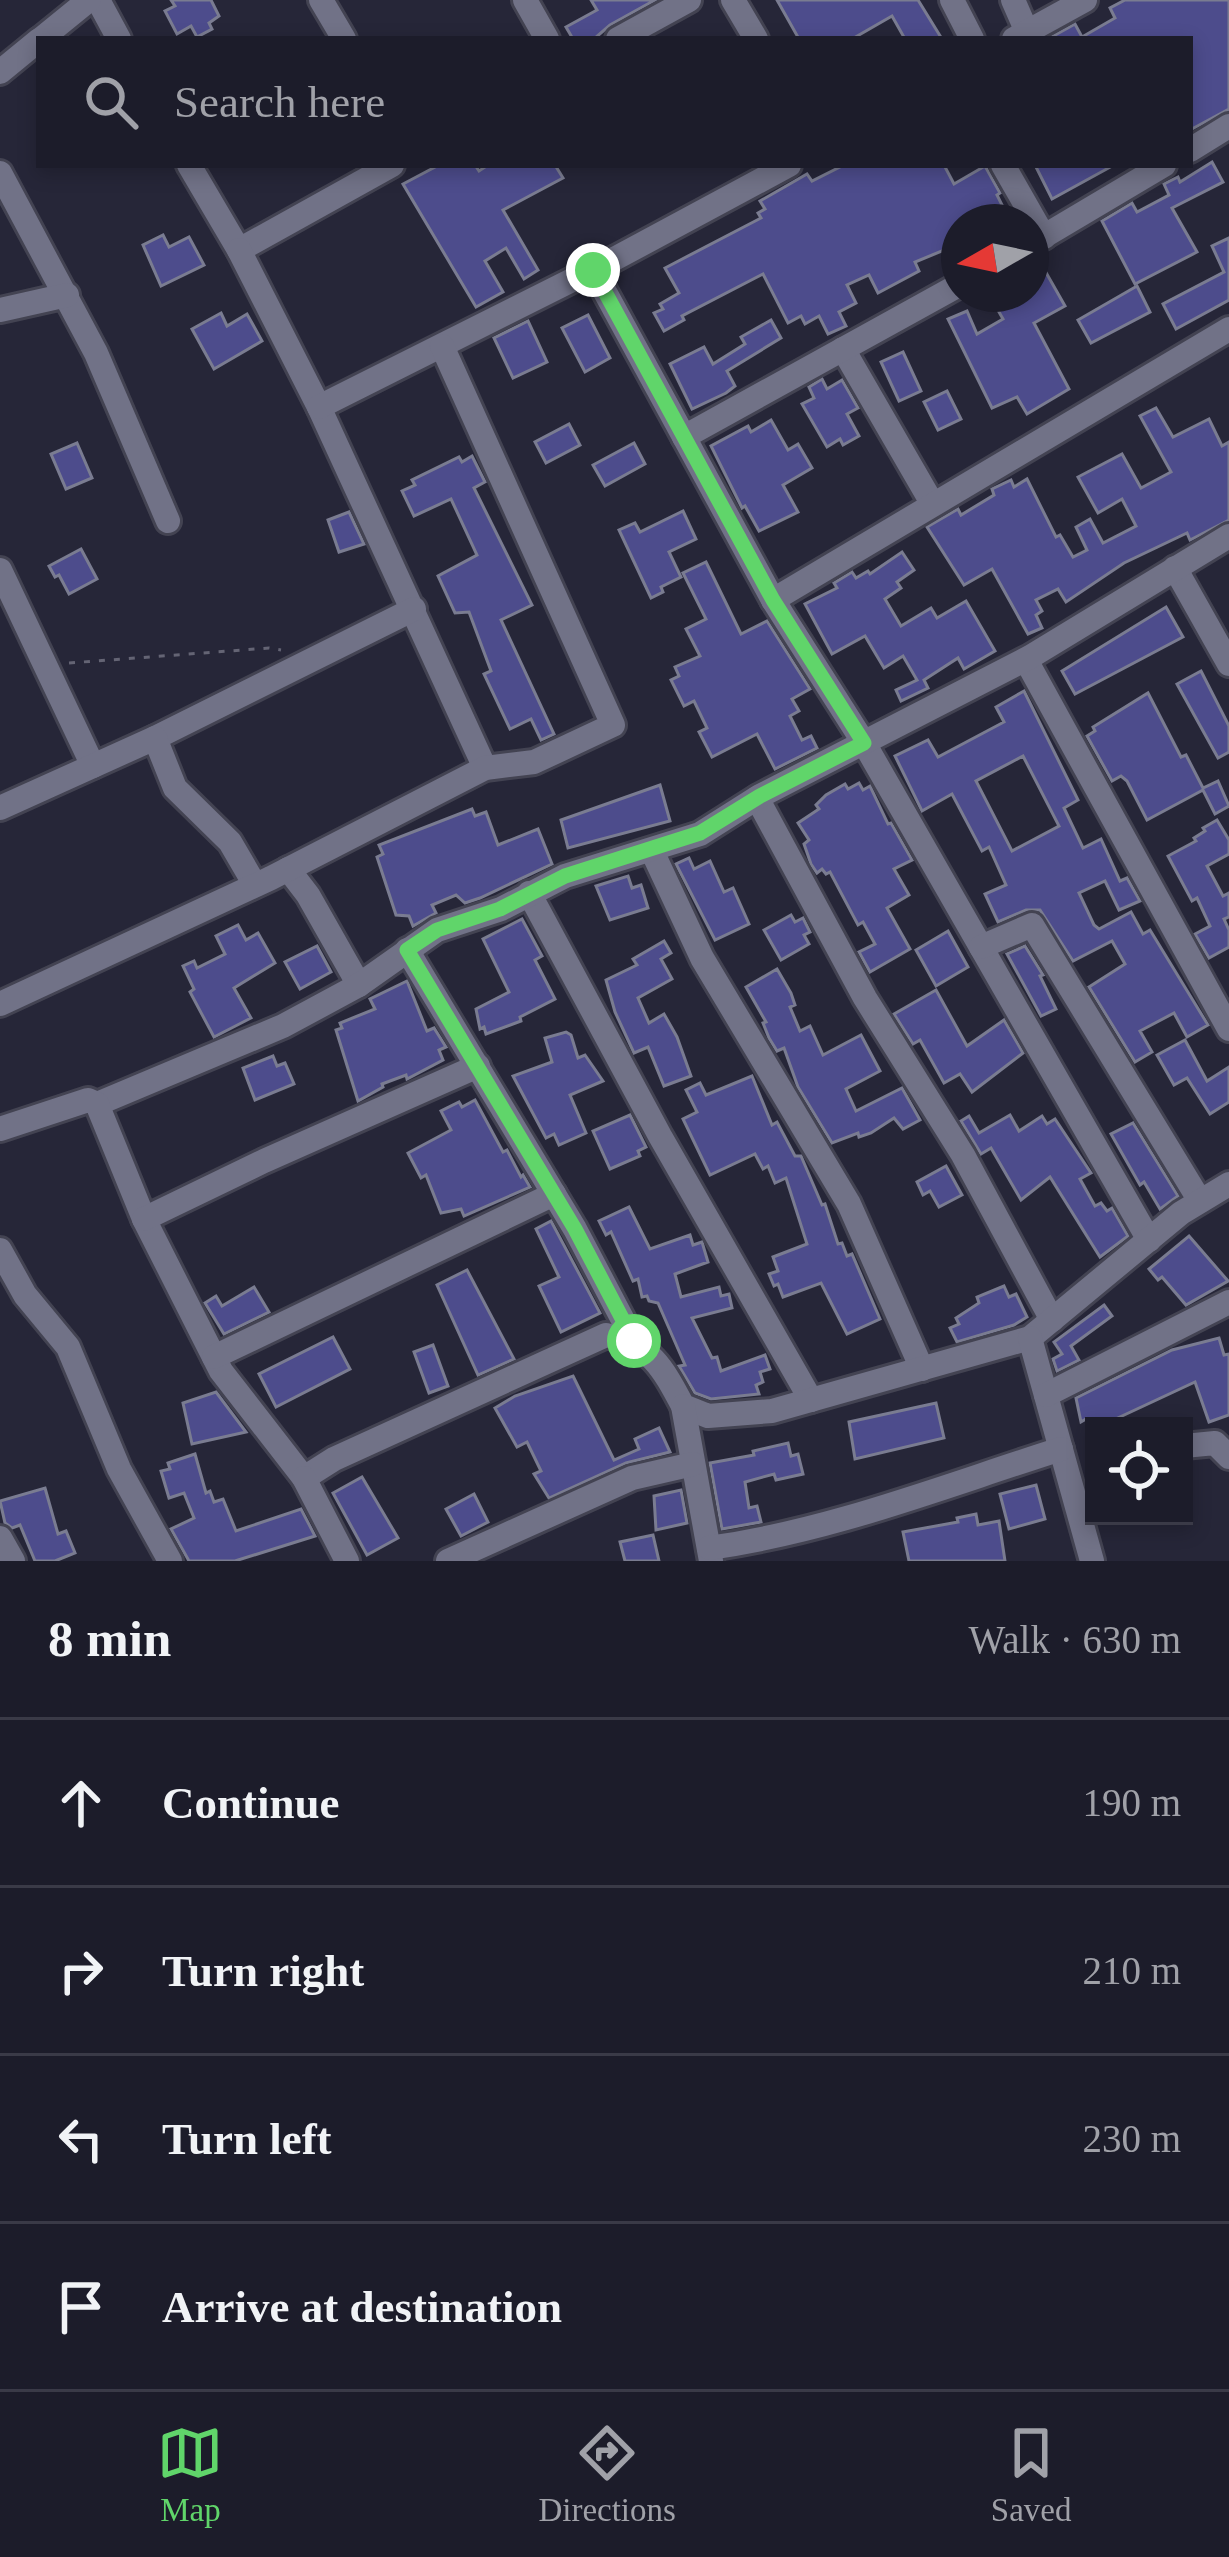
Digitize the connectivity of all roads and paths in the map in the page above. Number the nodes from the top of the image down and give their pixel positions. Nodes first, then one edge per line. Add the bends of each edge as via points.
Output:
1 (88, 0) edge
2 (98, 0) edge
3 (321, 0) edge
4 (525, 0) edge
5 (688, 0) edge
6 (733, 0) edge
7 (952, 0) edge
8 (1013, 0) edge
9 (1084, 0) edge
10 (1020, 35) edge
11 (45, 36) edge
12 (117, 36) edge
13 (342, 36) edge
14 (545, 36) edge
15 (624, 36) edge
16 (754, 36) edge
17 (970, 36) edge
18 (36, 43) edge
19 (0, 72) edge
20 (1229, 126) edge
21 (1193, 148) edge
22 (191, 168) edge
23 (387, 168) edge
24 (783, 168) edge
25 (1004, 168) edge
26 (1160, 168) edge
27 (0, 173) edge
28 (1021, 204) edge
29 (1049, 234) edge
30 (239, 250) junction
31 (593, 270) junction
32 (67, 295) junction
33 (941, 295) edge
34 (0, 310) edge
35 (1229, 329) edge
36 (442, 346) junction
37 (843, 349) junction
38 (319, 407) junction
39 (684, 437) junction
40 (932, 503) junction
41 (168, 521) dead end
42 (1229, 536) edge
43 (1175, 568) junction
44 (0, 570) edge
45 (773, 600) junction
46 (414, 609) junction
47 (11, 614) edge
48 (285, 651) dead end
49 (1026, 660) junction
50 (1229, 664) edge
51 (46, 665) junction
52 (154, 738) junction
53 (864, 743) junction
54 (93, 766) junction
55 (485, 769) junction
56 (757, 798) junction
57 (0, 808) edge
58 (652, 850) junction
59 (287, 869) junction
60 (255, 885) junction
61 (529, 893) junction
62 (981, 946) junction
63 (407, 950) junction
64 (359, 985) junction
65 (0, 1004) edge
66 (1229, 1029) edge
67 (478, 1066) junction
68 (97, 1104) junction
69 (0, 1129) edge
70 (1229, 1184) edge
71 (554, 1194) junction
72 (1200, 1202) junction
73 (145, 1220) junction
74 (1149, 1240) junction
75 (0, 1250) edge
76 (1229, 1302) edge
77 (1052, 1320) junction
78 (1030, 1338) junction
79 (634, 1341) junction
80 (214, 1357) junction
81 (922, 1369) junction
82 (1046, 1395) junction
83 (811, 1400) junction
84 (683, 1406) junction
85 (1193, 1445) edge
86 (1061, 1449) junction
87 (1229, 1457) edge
88 (694, 1464) junction
89 (304, 1478) junction
90 (1083, 1483) edge
91 (0, 1538) edge
92 (710, 1554) edge
93 (337, 1559) edge
94 (13, 1561) edge
95 (170, 1561) edge
96 (448, 1561) edge
97 (1092, 1561) edge

1 - 11 street
2 - 12 street
3 - 13 street
4 - 14 street
5 - 15 street
6 - 16 street
7 - 17 street
8 - 10 street
9 - 10 street
18 - 19 street
20 - 21 street
22 - 30 street
23 - 30 street
24 - 31 street
25 - 28 street
26 - 29 street
27 - 32 street
30 - 38 street
31 - 36 street
31 - 39 street
32 - 34 street
32 - 41 street
33 - 37 street
35 - 40 street
36 - 38 street
36 - 55 street via 613,725 534,762
37 - 39 street
37 - 40 street
38 - 46 street
39 - 45 street
40 - 45 street
42 - 43 street
43 - 49 street
43 - 50 street
44 - 47 street
45 - 53 street
46 - 52 street
46 - 55 street
47 - 51 street
48 - 51 path
49 - 53 street
49 - 66 street
51 - 54 street
52 - 54 street
52 - 60 street via 175,788 230,842
53 - 56 street
53 - 62 street
54 - 57 street
55 - 59 street
56 - 58 street via 700,833
56 - 77 street
58 - 61 street
58 - 81 street via 702,958 849,1204
59 - 60 street
59 - 64 street
60 - 65 street
61 - 63 street
61 - 83 street
62 - 72 street via 1032,925
62 - 74 street
63 - 64 street
63 - 67 street
64 - 68 street
67 - 71 street
67 - 73 street
68 - 69 street via 88,1100
68 - 73 street
70 - 72 street
71 - 79 street
71 - 80 street
72 - 74 street
73 - 80 street
74 - 77 street
75 - 95 street via 68,1347 119,1468
76 - 82 street
77 - 78 street
78 - 81 street
78 - 82 street
79 - 84 street
79 - 89 street via 606,1335
80 - 89 street
81 - 83 street
82 - 86 street
83 - 84 street via 708,1416
84 - 88 street
85 - 87 street via 1215,1443
86 - 90 street
86 - 92 street via 878,1511
88 - 92 street
88 - 96 street via 632,1478
89 - 93 street
90 - 97 street
91 - 94 street

